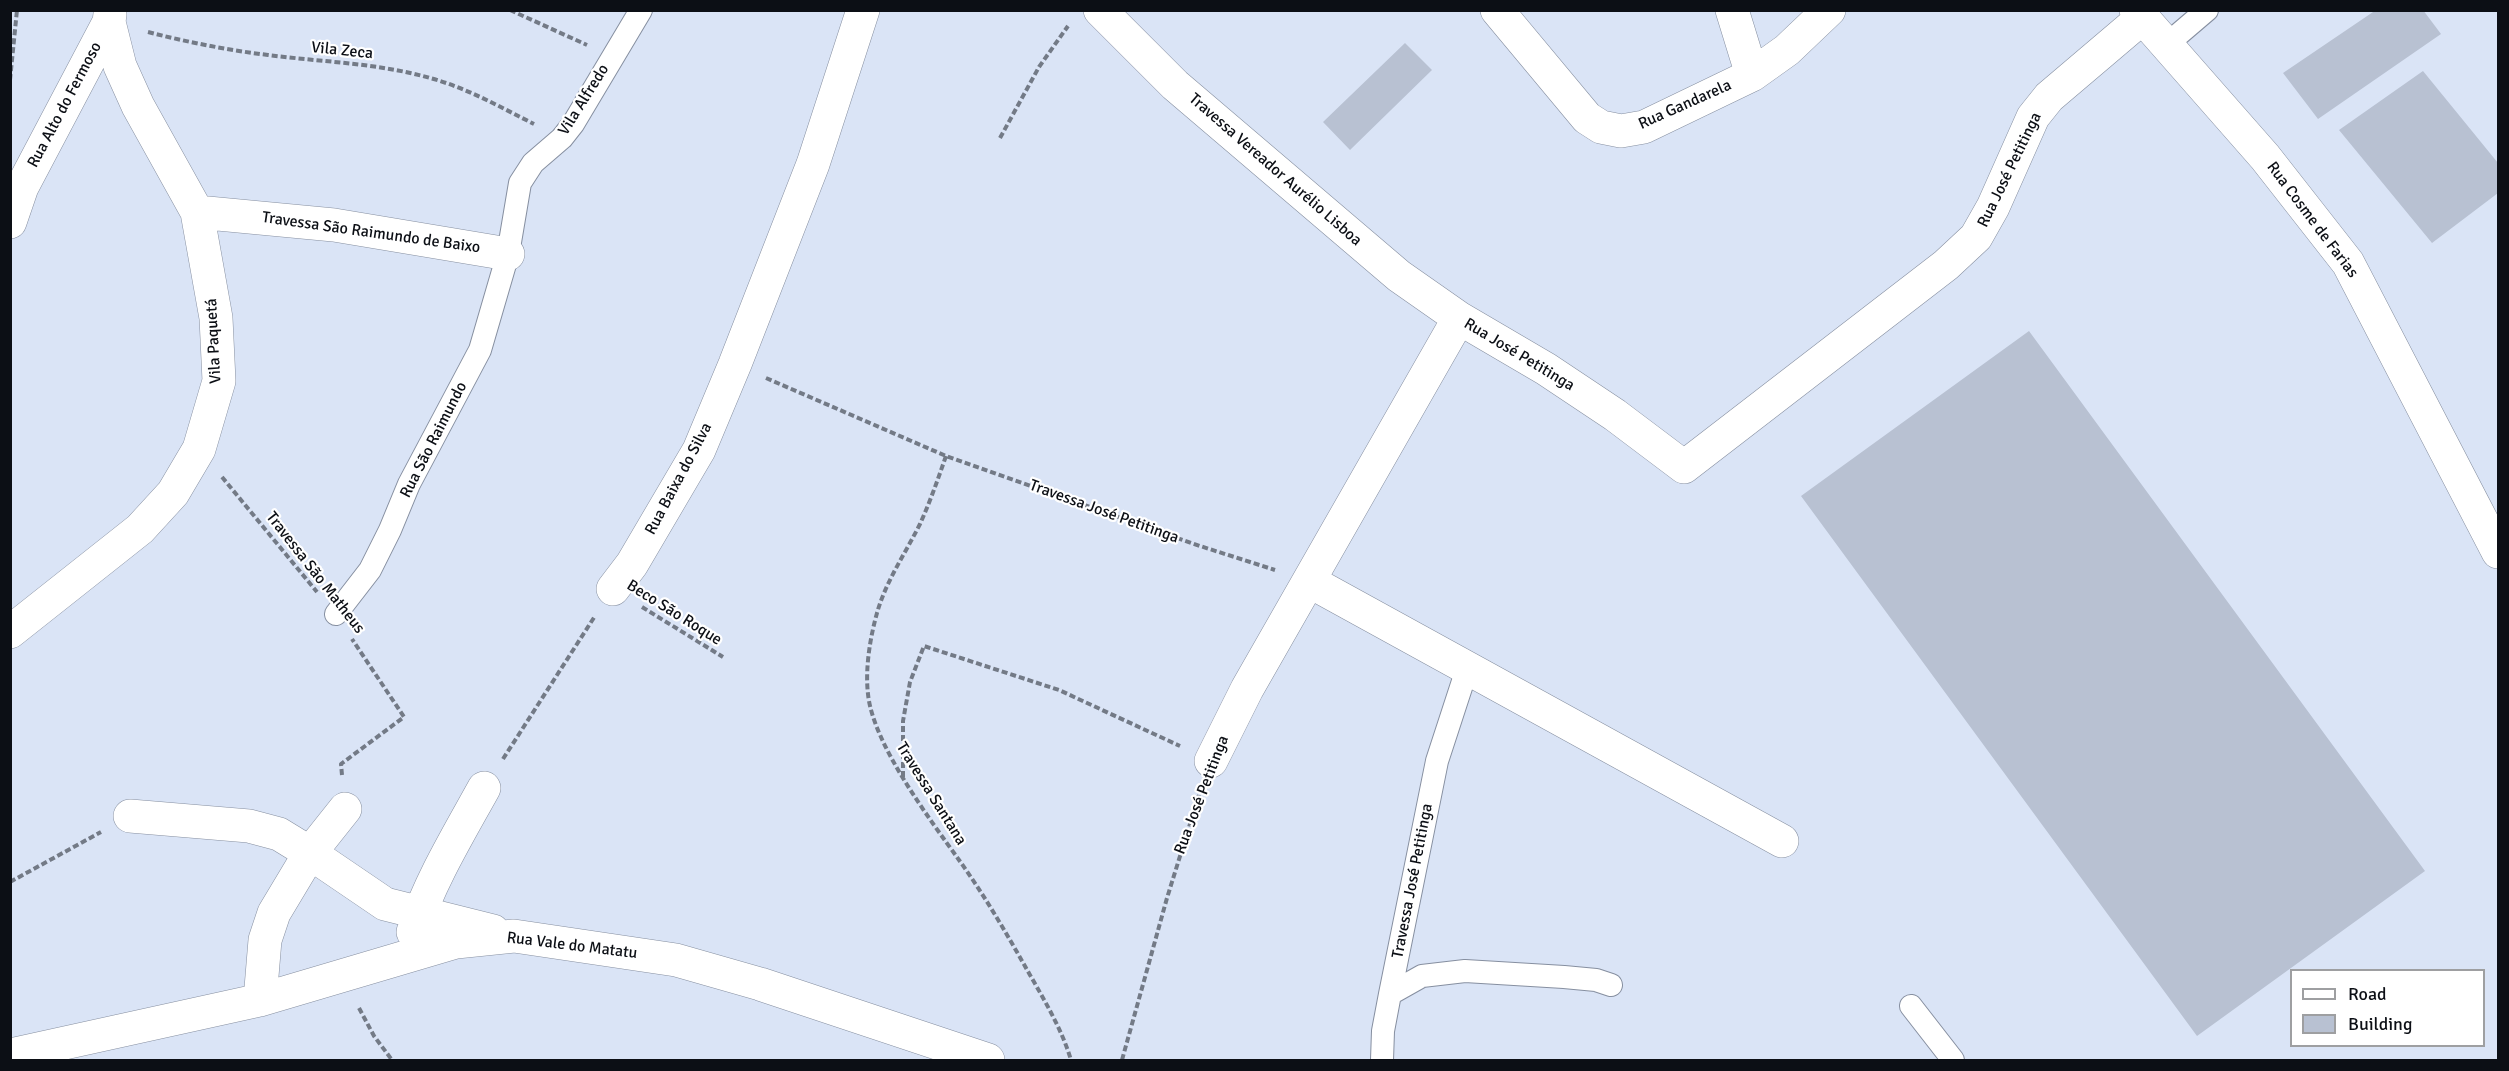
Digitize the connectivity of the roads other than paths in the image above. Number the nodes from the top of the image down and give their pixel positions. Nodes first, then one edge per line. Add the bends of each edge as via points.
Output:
1 (641, 10) edge
2 (863, 10) edge
3 (1497, 10) edge
4 (1732, 10) edge
5 (1829, 10) edge
6 (2206, 10) edge
7 (2139, 14) edge
8 (1086, 15) edge
9 (110, 16) edge
10 (2166, 45) junction
11 (1752, 75) junction
12 (197, 212) junction
13 (10, 222) edge
14 (508, 254) junction
15 (1459, 318) junction
16 (2499, 552) edge
17 (1309, 581) junction
18 (613, 589) road end
19 (336, 614) road end
20 (10, 633) edge
21 (1467, 669) junction
22 (1211, 761) road end
23 (484, 788) road end
24 (345, 809) road end
25 (130, 816) road end
26 (1782, 841) dead end
27 (310, 853) junction
28 (420, 912) junction
29 (514, 936) junction
30 (405, 956) junction
31 (1611, 985) dead end
32 (1390, 994) junction
33 (260, 1000) junction
34 (1911, 1006) dead end
35 (10, 1055) edge
36 (988, 1060) edge
37 (1382, 1060) edge
38 (1953, 1060) edge

1 - 14 lane, Vila Alfredo via 585,106 562,138 533,163 520,183
2 - 18 street, Rua Baixa do Silva via 813,164 735,364 689,468
3 - 11 street, Rua Gandarela via 1587,118 1601,127 1644,127
4 - 11 street
5 - 11 street, Rua Gandarela via 1787,50
6 - 10 lane
7 - 10 street, Rua Cosme de Farias
7 - 15 street, Rua José Petitinga via 2049,97 2033,117 1976,237 1946,265 1684,467 1546,369
8 - 15 street, Travessa Vereador Aurélio Lisboa via 1175,85 1399,276
9 - 12 street, Vila Paquetá via 120,66
9 - 13 street, Rua Alto do Fermoso via 22,187
10 - 16 street, Rua Cosme de Farias via 2265,157 2348,263
12 - 14 street, Travessa São Raimundo de Baixo via 334,225
12 - 20 street, Vila Paquetá via 216,318 219,381 199,449 173,493 140,529
14 - 19 lane, Rua São Raimundo via 480,350 409,484 370,570
15 - 17 street, Rua José Petitinga
17 - 21 street
17 - 22 street, Rua José Petitinga
21 - 26 street
21 - 32 lane, Travessa José Petitinga via 1437,761
23 - 28 street
24 - 27 street
25 - 27 street via 249,826 279,834
27 - 28 street via 385,904
27 - 33 street via 274,913 265,940
28 - 29 street
28 - 30 street
29 - 30 street, Rua Vale do Matatu via 456,942
29 - 36 street, Rua Vale do Matatu via 676,960
30 - 33 street, Rua Vale do Matatu
31 - 32 lane via 1596,980 1465,970 1422,976
32 - 37 lane, Travessa José Petitinga
33 - 35 street, Rua Vale do Matatu
34 - 38 lane

